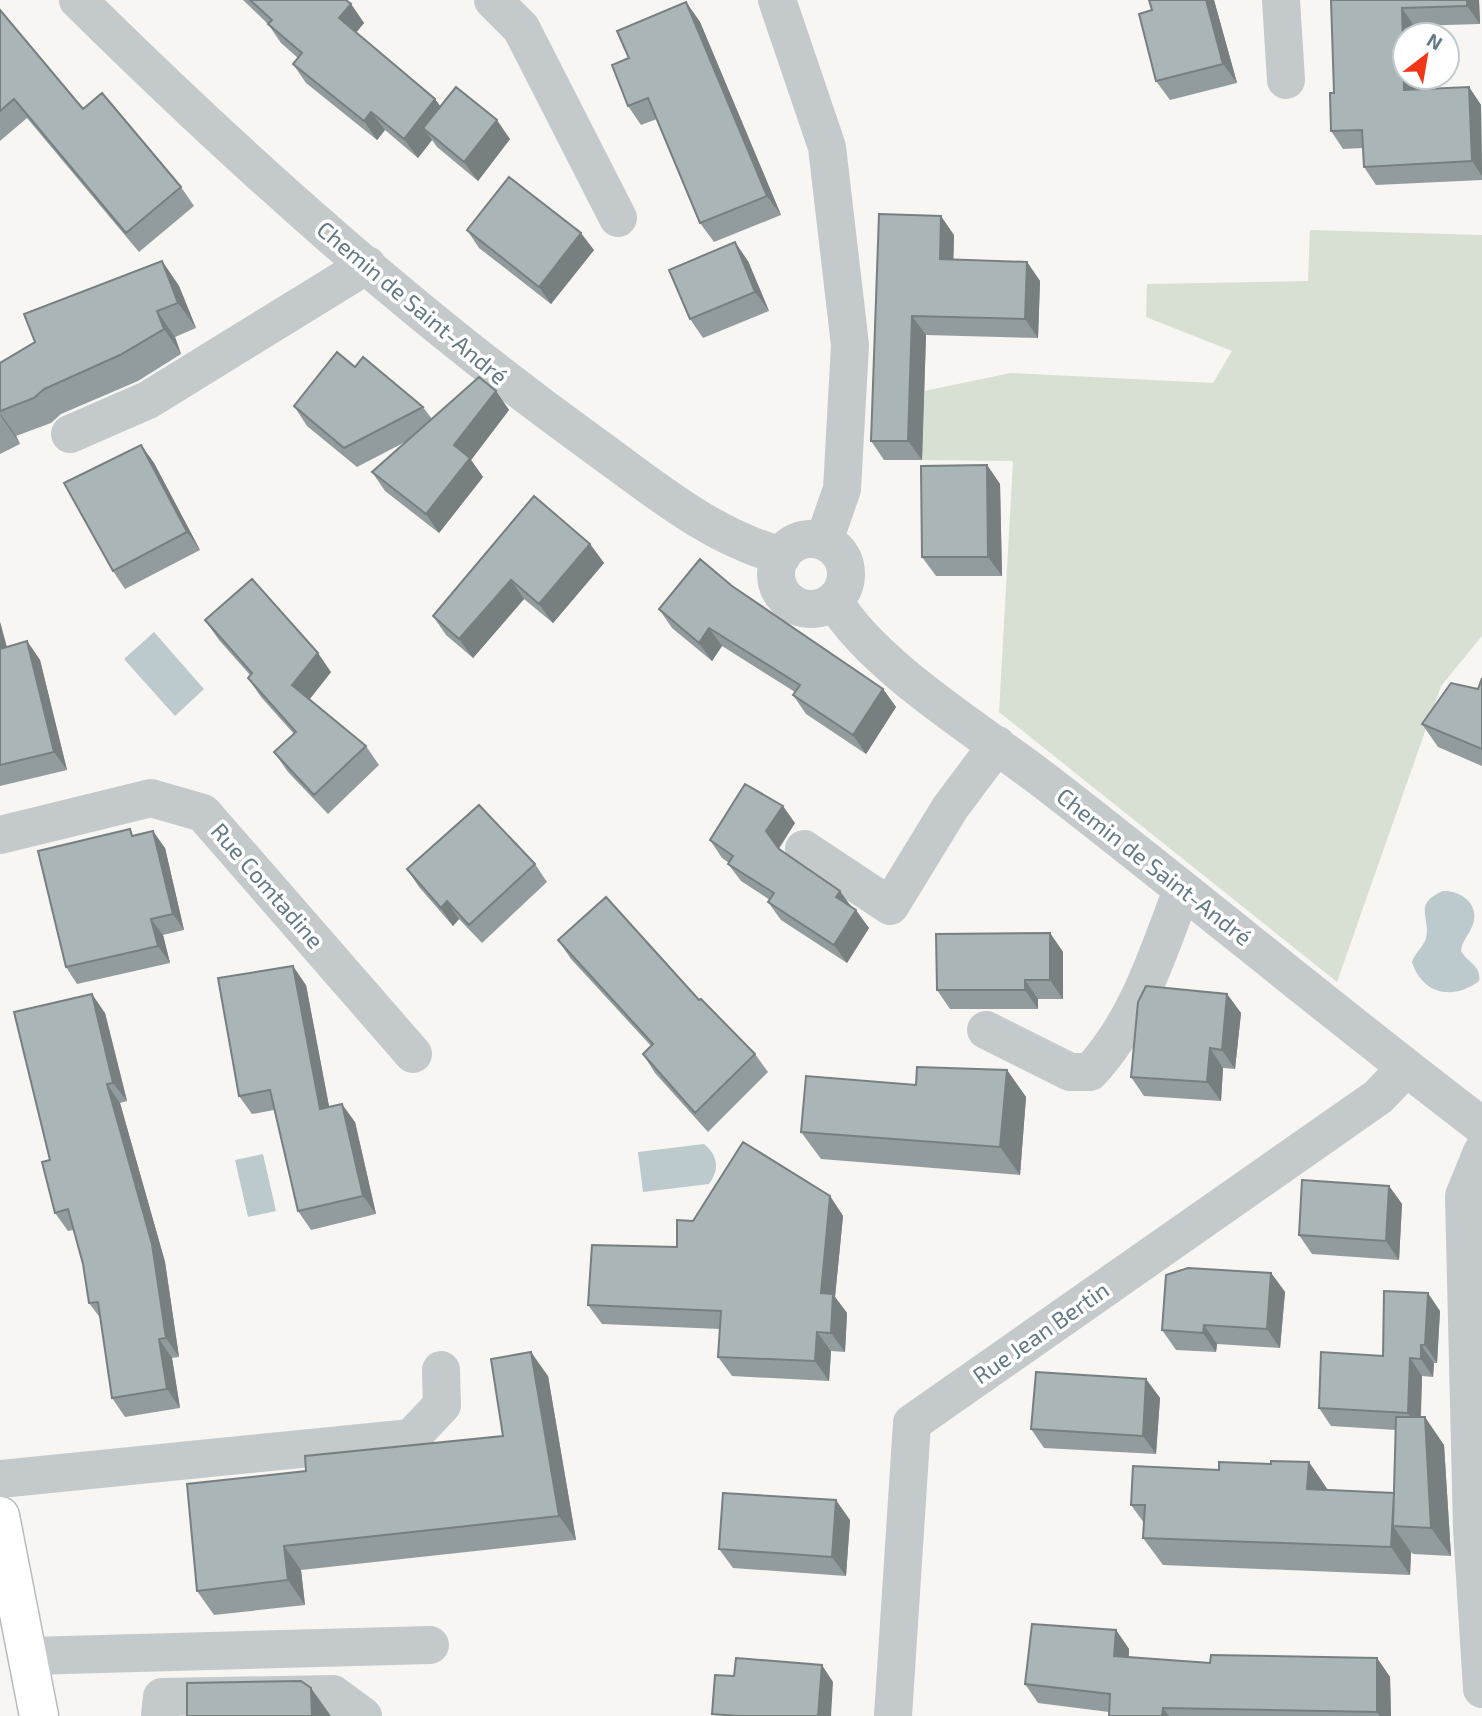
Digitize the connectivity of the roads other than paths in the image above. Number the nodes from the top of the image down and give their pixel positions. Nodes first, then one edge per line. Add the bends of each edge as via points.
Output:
1 (78, 0) edge
2 (493, 0) edge
3 (777, 0) edge
4 (1281, 0) edge
5 (1286, 80) dead end
6 (618, 218) dead end
7 (367, 265) junction
8 (69, 434) dead end
9 (824, 541) junction
10 (782, 556) junction
11 (834, 601) junction
12 (997, 745) junction
13 (0, 835) edge
14 (804, 849) dead end
15 (1182, 890) junction
16 (986, 1030) dead end
17 (413, 1054) dead end
18 (1406, 1068) junction
19 (1482, 1126) edge
20 (1482, 1152) edge
21 (441, 1370) dead end
22 (0, 1479) edge
23 (0, 1516) edge
24 (1477, 1531) edge
25 (430, 1645) dead end
26 (28, 1656) junction
27 (1482, 1689) edge
28 (39, 1716) edge
29 (160, 1716) edge
30 (363, 1716) edge
31 (892, 1716) edge

1 - 7 street, Chemin de Saint-André via 206,126
2 - 6 street via 521,28
3 - 9 street via 827,147 850,345 842,489
4 - 5 street
7 - 8 street via 148,400
7 - 10 street, Chemin de Saint-André via 512,386 688,513 735,541
9 - 10 street via 800,541
9 - 11 street via 846,568 842,591
10 - 11 street via 777,579 789,601 812,609
11 - 12 street, Chemin de Saint-André via 895,668
12 - 14 street via 950,808 890,906
12 - 15 street, Chemin de Saint-André
13 - 17 street, Rue Comtadine via 151,798 203,813
15 - 16 street via 1148,980 1110,1051 1090,1072 1069,1072
15 - 18 street, Chemin de Saint-André
18 - 19 street, Chemin de Saint-André
18 - 31 street, Rue Jean Bertin via 1378,1097 912,1423
20 - 24 street via 1464,1196
21 - 22 street via 442,1405 411,1438
23 - 26 main road
24 - 27 street
25 - 26 street
26 - 28 main road
29 - 30 street via 162,1697 333,1694

